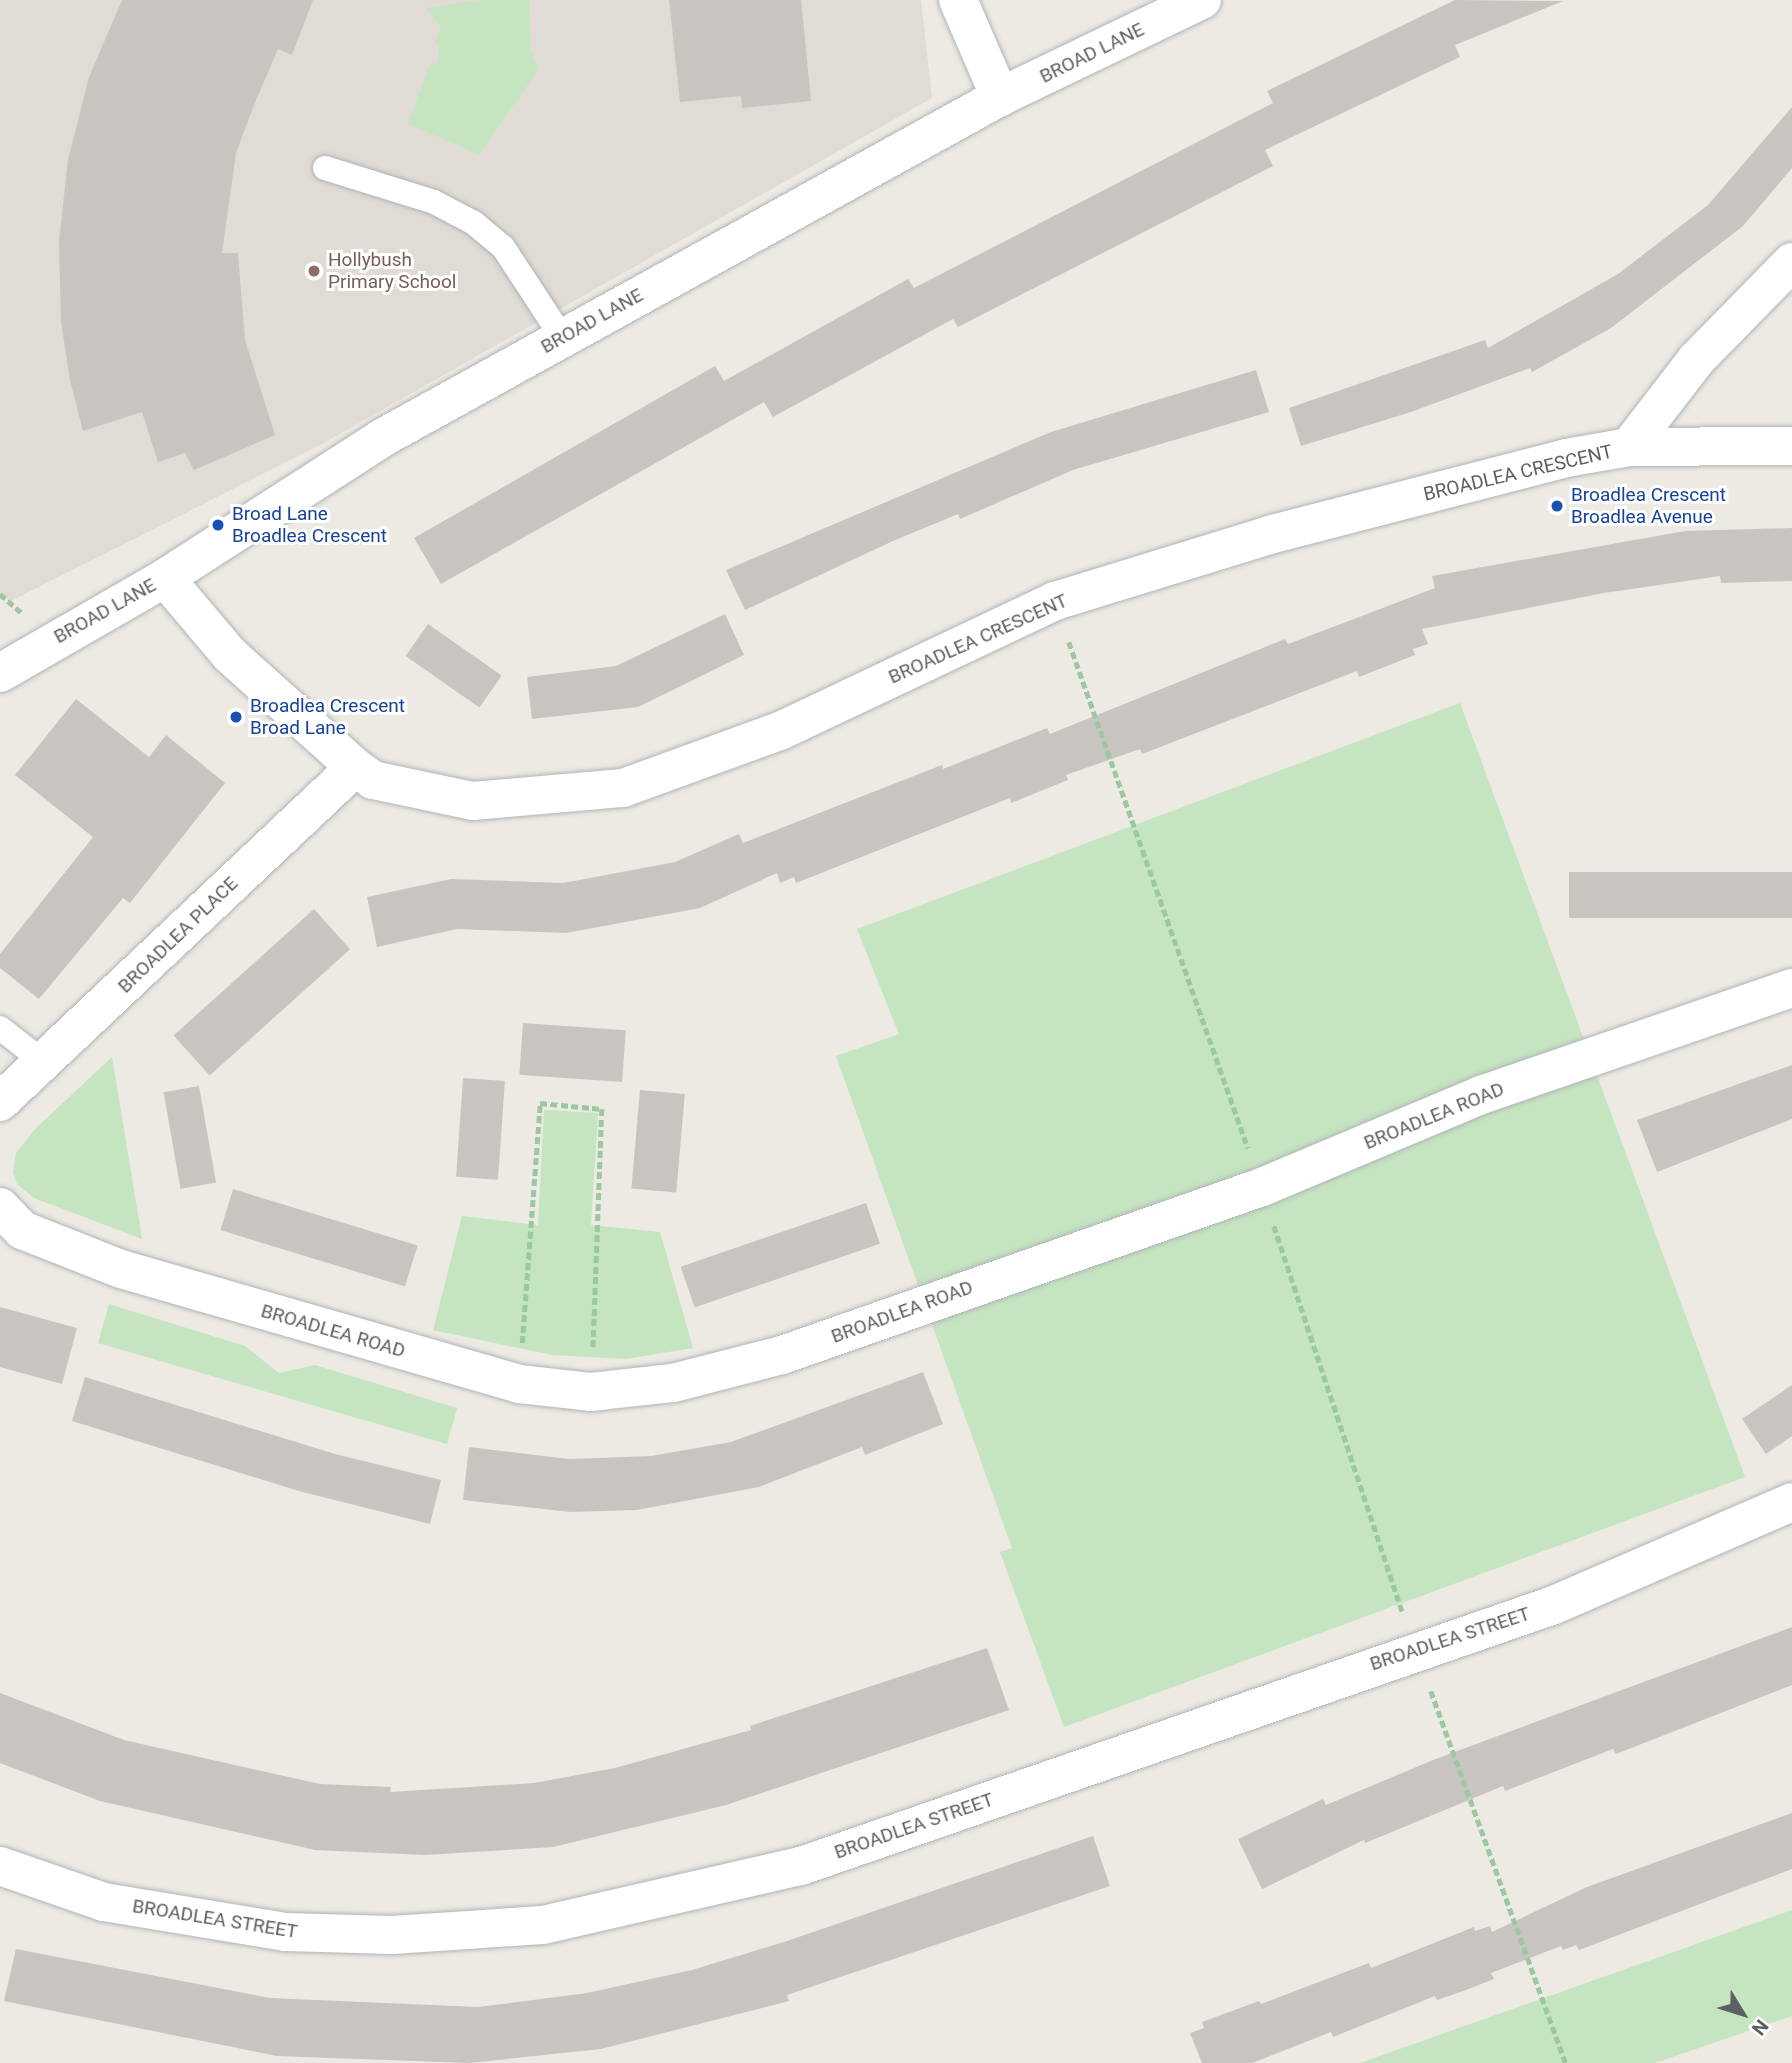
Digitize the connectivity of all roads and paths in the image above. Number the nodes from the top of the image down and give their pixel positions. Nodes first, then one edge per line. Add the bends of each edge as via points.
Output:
1 (958, 0) edge
2 (1202, 0) edge
3 (1000, 97) junction
4 (325, 169) dead end
5 (1792, 262) edge
6 (562, 337) junction
7 (1792, 446) edge
8 (1629, 447) junction
9 (165, 578) junction
10 (1055, 601) junction
11 (0, 673) edge
12 (355, 767) junction
13 (1792, 988) edge
14 (0, 1028) edge
15 (45, 1063) junction
16 (0, 1102) edge
17 (1262, 1187) junction
18 (0, 1207) edge
19 (519, 1384) junction
20 (591, 1392) junction
21 (1792, 1502) edge
22 (1416, 1650) junction
23 (0, 1866) edge
24 (1566, 2063) edge

1 - 3 street
2 - 3 street, BROAD LANE
3 - 6 street, BROAD LANE
4 - 6 lane via 434,202 474,223 503,247
5 - 8 street, BROADLEA CRESCENT via 1696,360
6 - 9 street, BROAD LANE via 382,438
7 - 8 street
8 - 10 street, BROADLEA CRESCENT via 1566,457 1282,531
9 - 11 street, BROAD LANE
9 - 12 street, BROADLEA CRESCENT via 230,655
10 - 12 street, BROADLEA CRESCENT via 780,732 622,788 473,801 373,780
10 - 17 path
12 - 15 street, BROADLEA PLACE
13 - 17 street, BROADLEA ROAD via 1481,1095
14 - 15 lane
15 - 16 street, BROADLEA PLACE
17 - 20 street, BROADLEA ROAD via 782,1356 673,1383
17 - 22 path
18 - 19 street, BROADLEA ROAD via 22,1230 121,1269
19 - 20 street, BROADLEA ROAD
19 - 20 path via 540,1103 602,1109
21 - 22 street, BROADLEA STREET via 1554,1605
22 - 23 street, BROADLEA STREET via 801,1866 543,1925 392,1935 286,1932 104,1902
22 - 24 path

